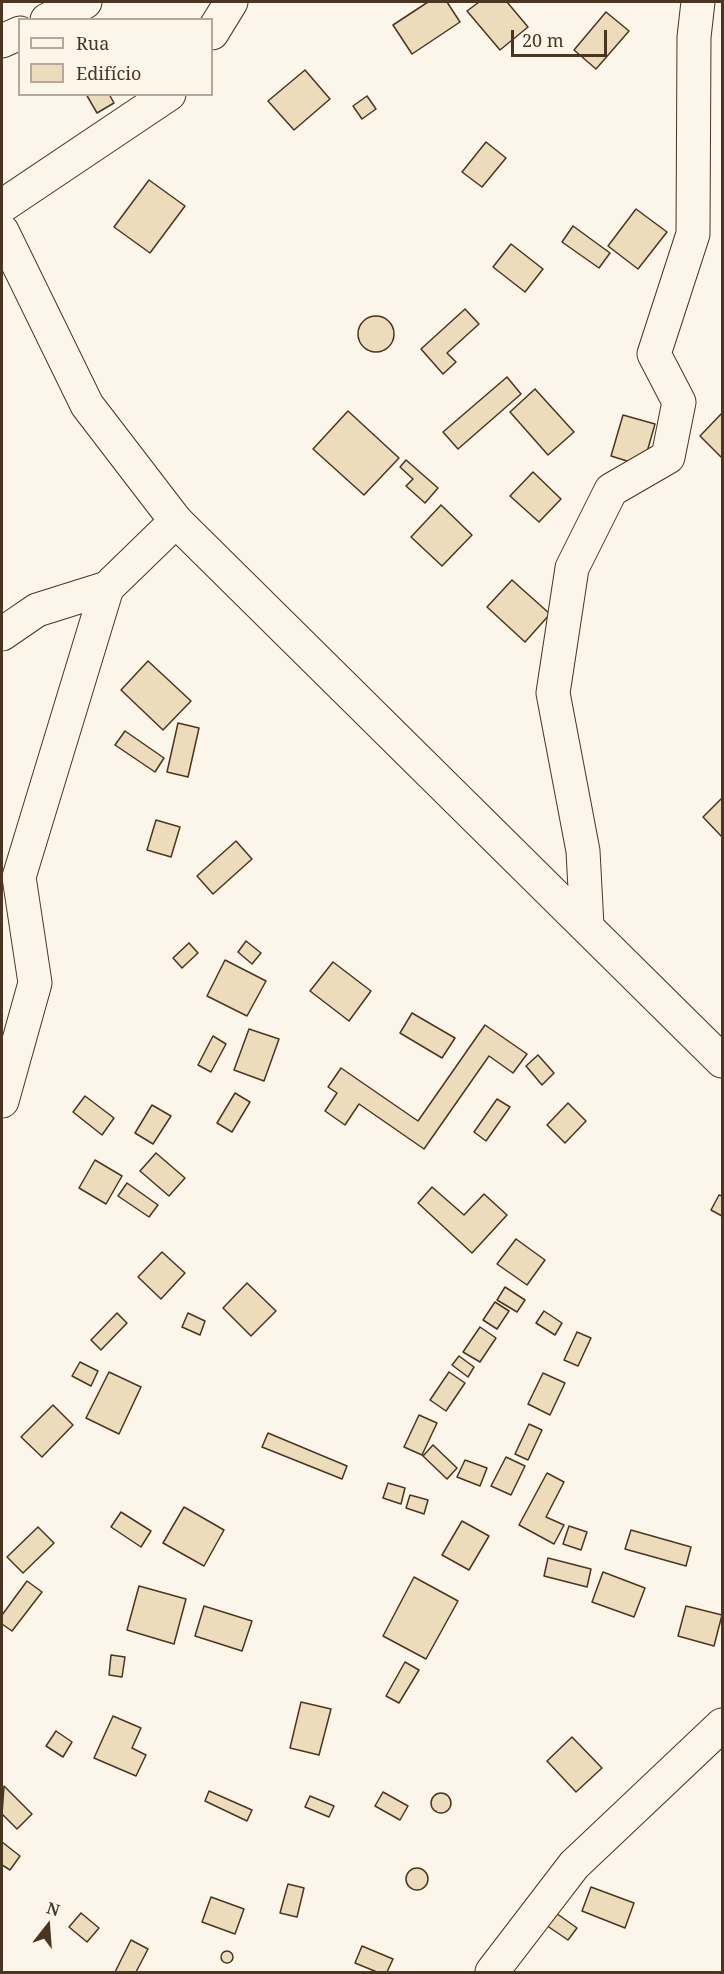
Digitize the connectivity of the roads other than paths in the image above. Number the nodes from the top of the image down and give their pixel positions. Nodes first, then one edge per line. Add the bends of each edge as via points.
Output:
1 (85, 2) edge
2 (231, 2) edge
3 (698, 2) edge
4 (51, 18) edge
5 (213, 31) edge
6 (18, 34) edge
7 (2, 41) edge
8 (166, 96) edge
9 (2, 206) edge
10 (2, 231) edge
11 (176, 521) junction
12 (107, 588) junction
13 (2, 634) edge
14 (588, 926) junction
15 (723, 1061) edge
16 (2, 1101) edge
17 (723, 1725) edge
18 (492, 1972) edge

1 - 4 main road
2 - 5 main road
3 - 14 main road via 694,37 693,234 654,354 679,402 668,457 611,490 572,568 553,693 584,851
6 - 7 main road
8 - 9 main road
10 - 11 main road via 87,405
11 - 12 main road
11 - 14 main road
12 - 13 main road via 37,610
12 - 16 main road via 19,877 35,983
14 - 15 main road
17 - 18 main road via 574,1865

